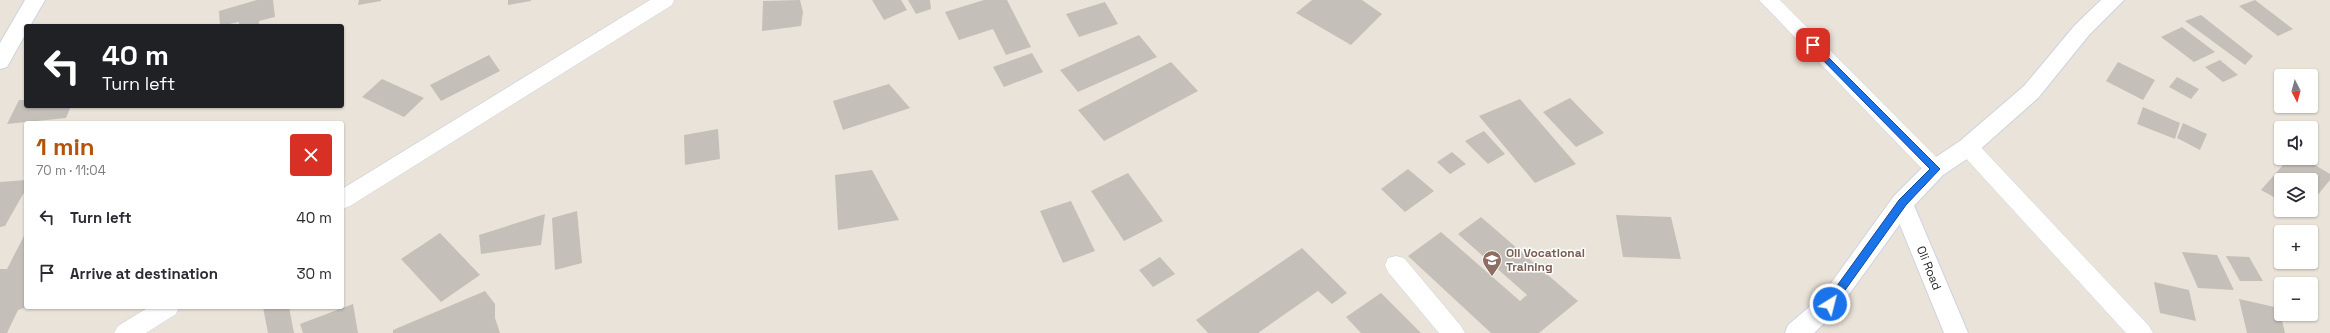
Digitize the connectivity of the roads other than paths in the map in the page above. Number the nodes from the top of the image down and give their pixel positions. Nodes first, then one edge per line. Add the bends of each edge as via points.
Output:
1 (35, 0) edge
2 (665, 0) edge
3 (1768, 0) edge
4 (2114, 0) edge
5 (0, 60) edge
6 (1968, 146) junction
7 (1935, 169) junction
8 (344, 199) edge
9 (1902, 203) junction
10 (1396, 265) dead end
11 (165, 309) edge
12 (126, 333) edge
13 (1453, 333) edge
14 (1797, 333) edge
15 (1956, 333) edge
16 (2141, 333) edge

1 - 5 street
2 - 8 lane
3 - 7 lane
4 - 6 street via 2082,30 2031,92
6 - 7 street
6 - 16 lane
7 - 9 street
9 - 14 street via 1830,304
9 - 15 street, Oli Road
10 - 13 lane
11 - 12 lane

